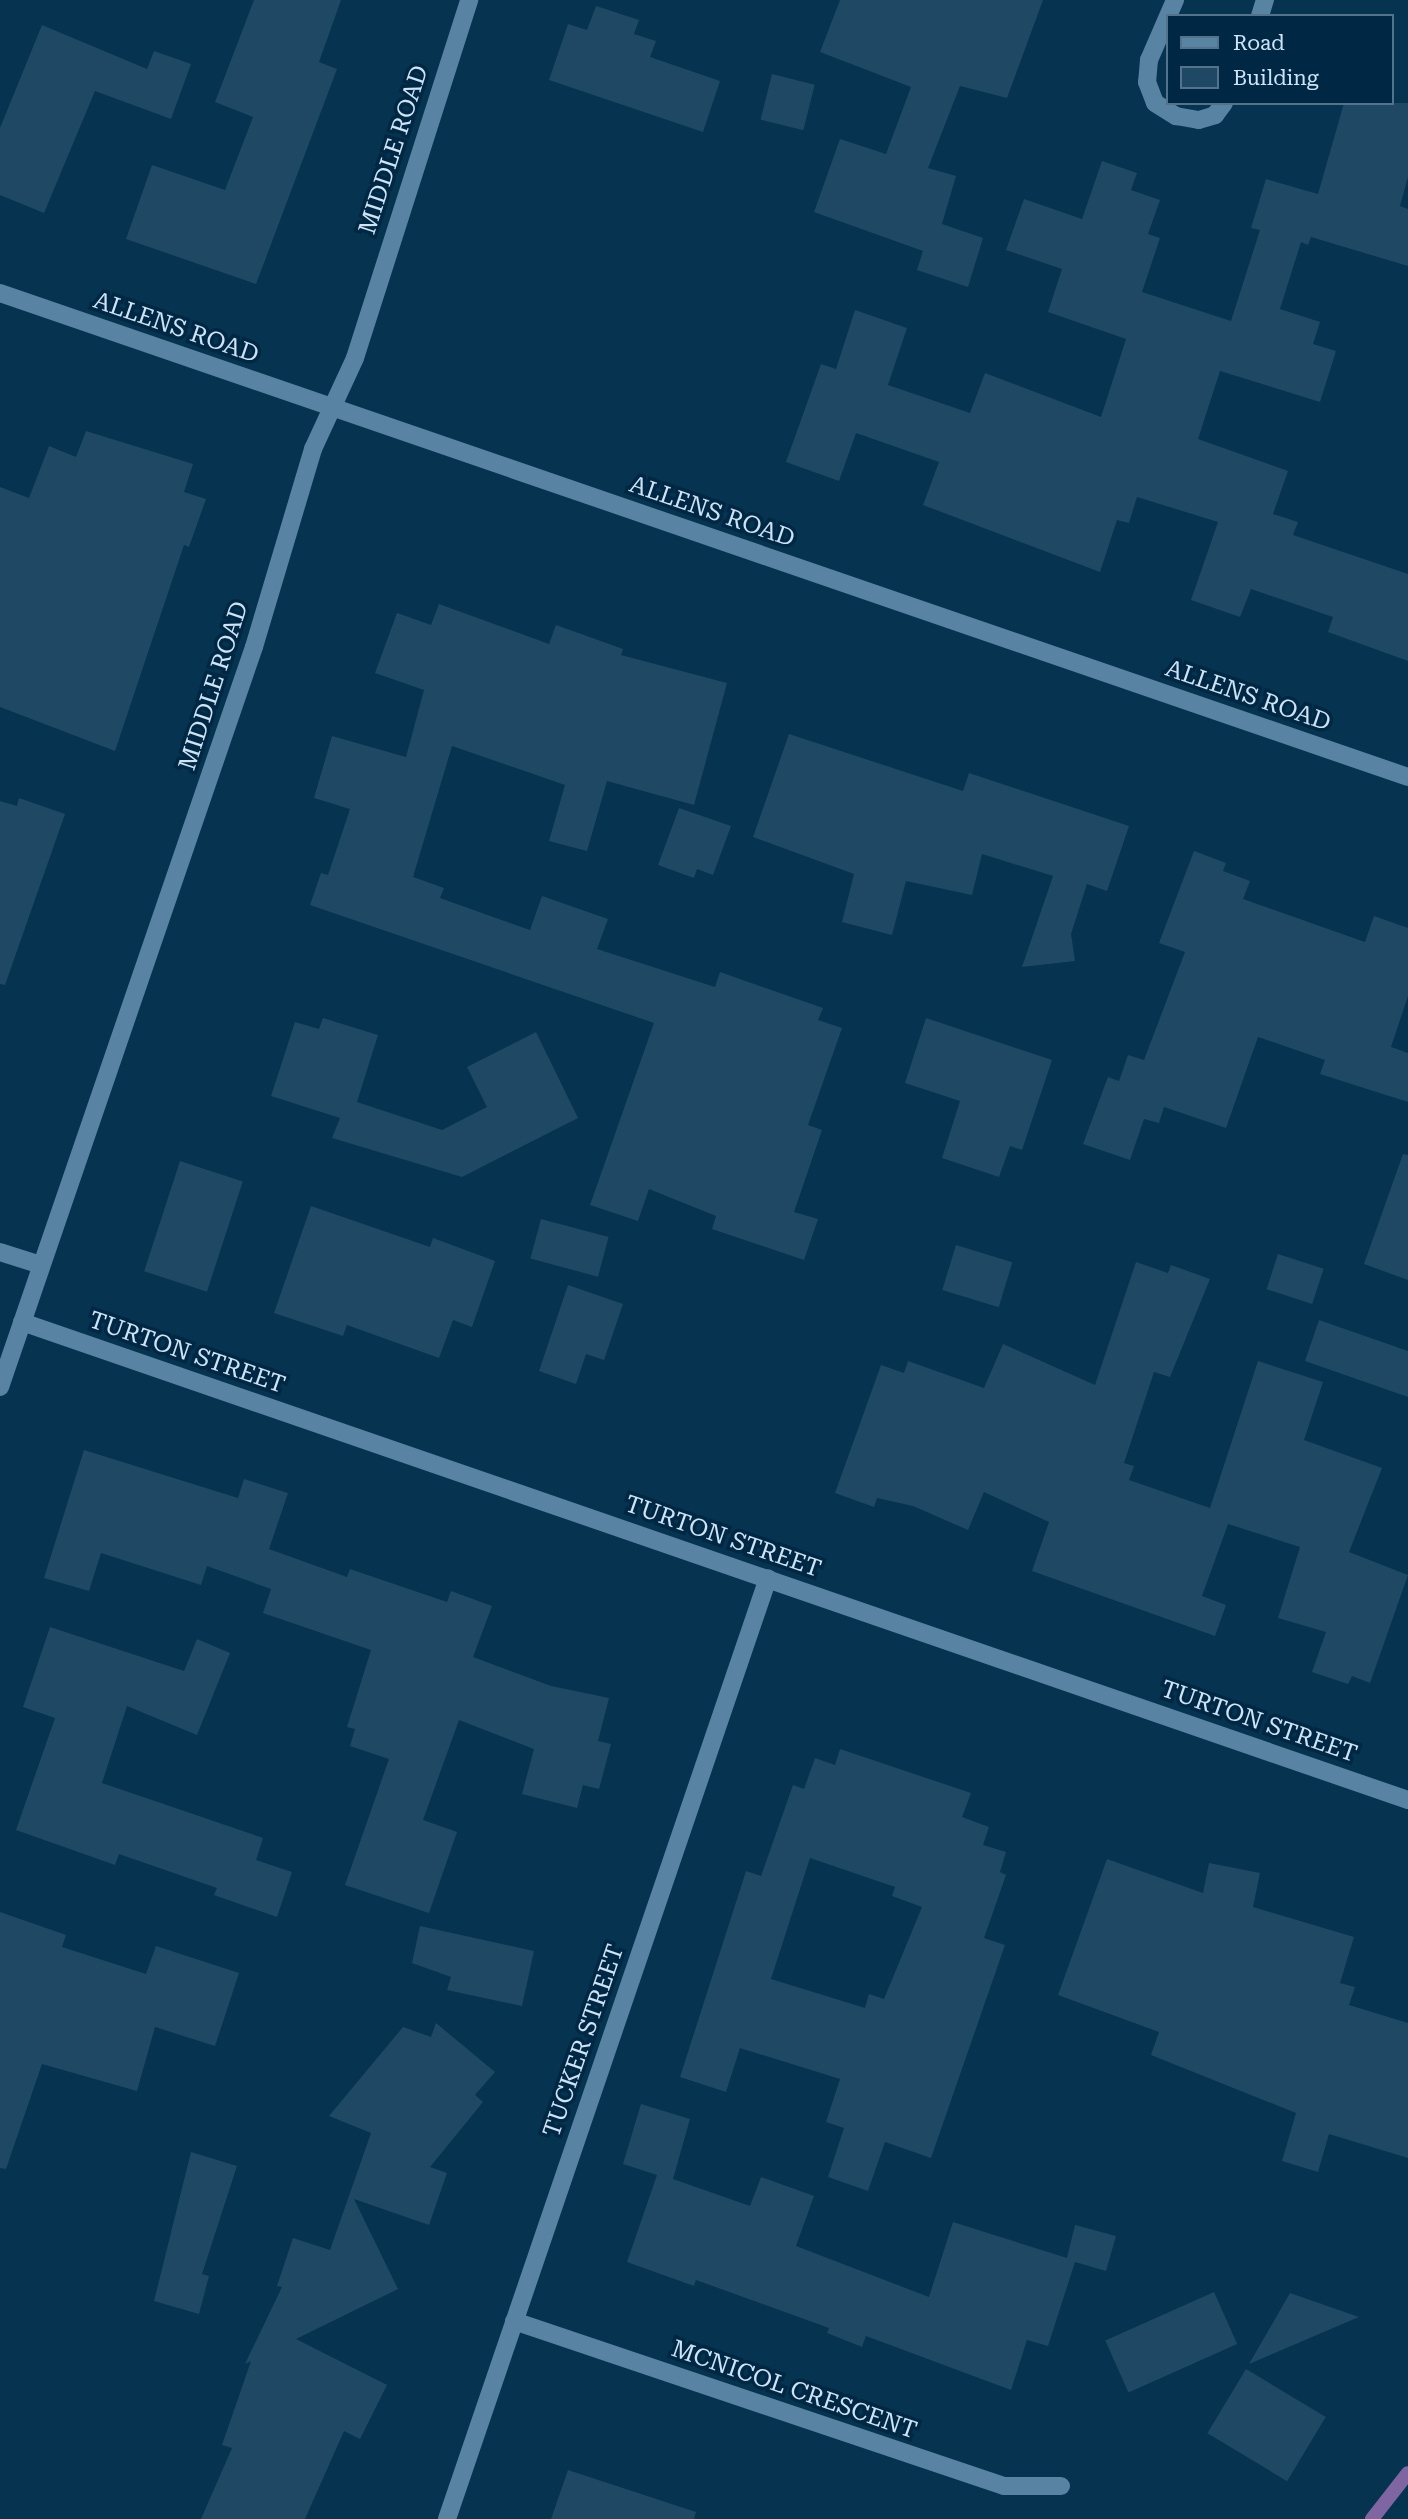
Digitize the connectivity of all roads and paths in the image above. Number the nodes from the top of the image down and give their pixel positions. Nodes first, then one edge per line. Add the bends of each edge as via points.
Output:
1 (469, 0) edge
2 (1166, 21) edge
3 (1222, 105) edge
4 (0, 293) edge
5 (334, 408) junction
6 (1408, 777) edge
7 (0, 1252) edge
8 (41, 1265) junction
9 (22, 1322) junction
10 (0, 1387) edge
11 (768, 1578) junction
12 (1408, 1800) edge
13 (514, 2321) junction
14 (1061, 2486) dead end
15 (447, 2519) edge

1 - 5 street, MIDDLE ROAD via 355,358
2 - 3 street via 1149,60 1147,82 1155,103 1176,116 1199,120 1215,115
4 - 5 street, ALLENS ROAD
5 - 6 street, ALLENS ROAD
5 - 8 street, MIDDLE ROAD via 313,449 254,647
7 - 8 street
8 - 9 street, MIDDLE ROAD
9 - 10 street, MIDDLE ROAD
9 - 11 street, TURTON STREET
11 - 12 street, TURTON STREET
11 - 13 street, TUCKER STREET
13 - 14 street, MCNICOL CRESCENT via 1004,2486
13 - 15 street, TUCKER STREET

